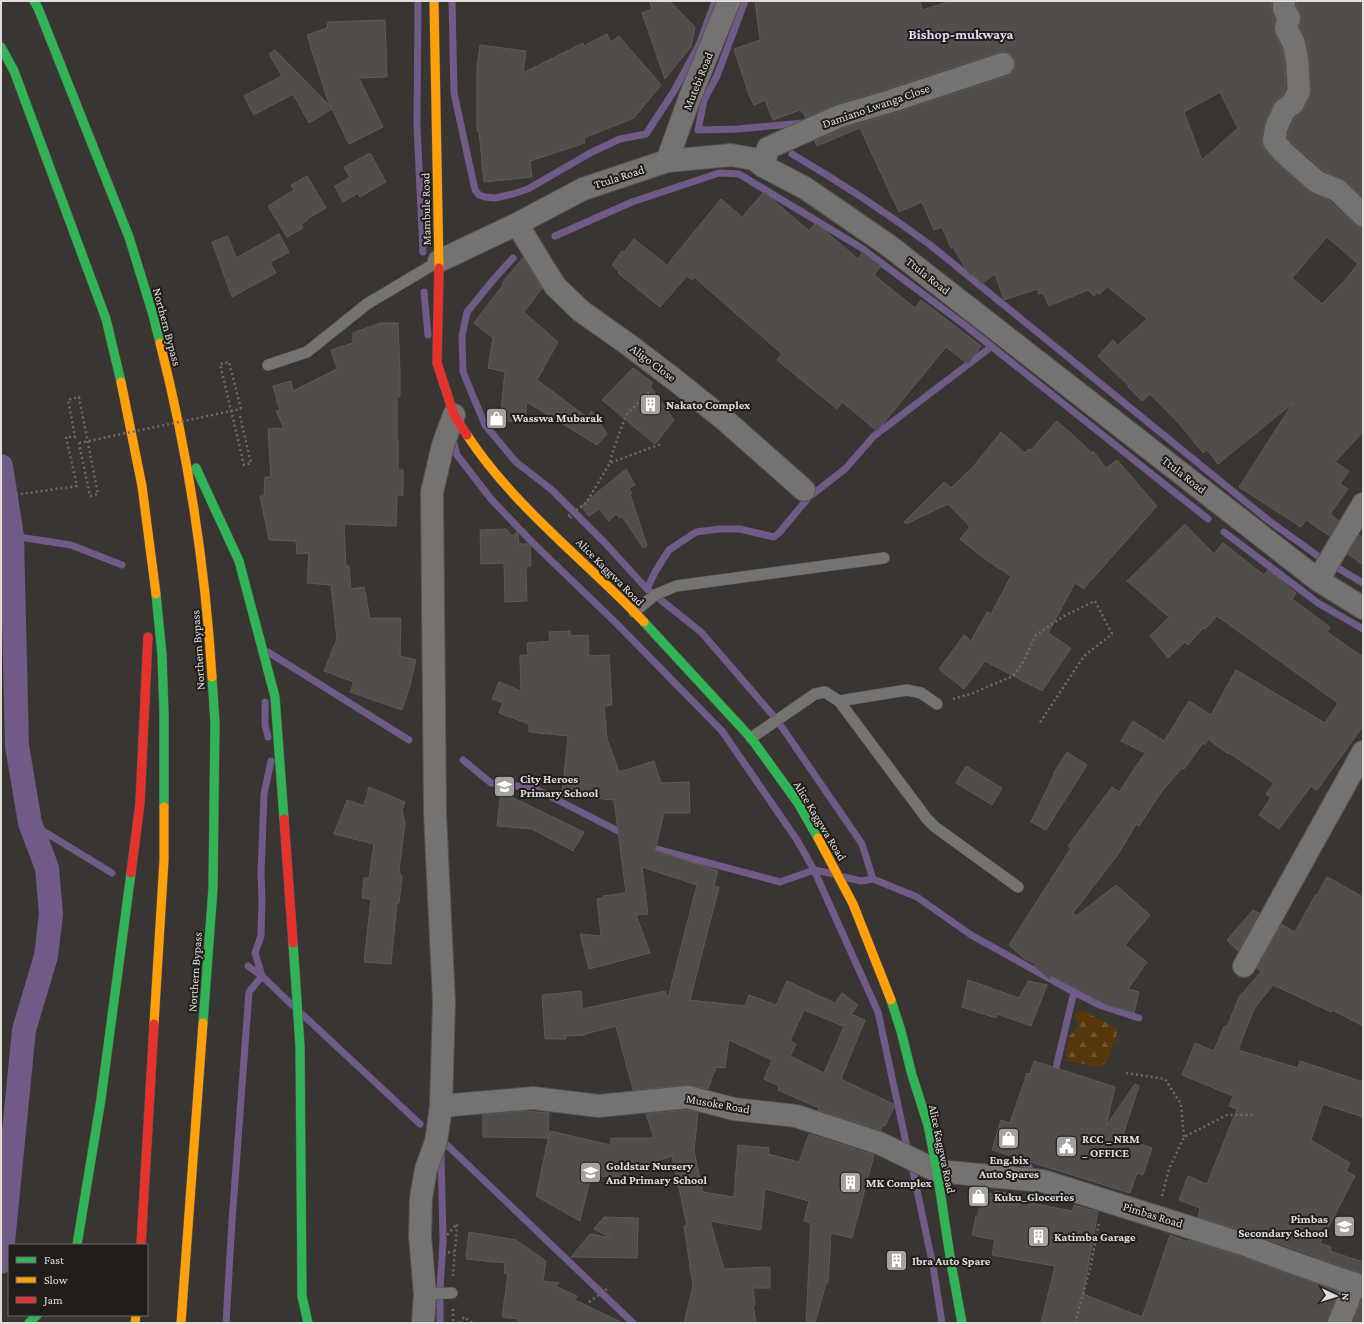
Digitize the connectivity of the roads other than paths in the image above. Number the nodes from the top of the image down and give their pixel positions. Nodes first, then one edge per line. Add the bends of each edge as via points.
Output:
1 (34, 1) edge
2 (434, 1) edge
3 (729, 1) edge
4 (1284, 1) edge
5 (1, 47) edge
6 (1003, 64) dead end
7 (667, 161) junction
8 (764, 166) junction
9 (1363, 216) edge
10 (517, 224) junction
11 (439, 261) junction
12 (268, 365) dead end
13 (454, 415) junction
14 (182, 437) junction
15 (804, 490) dead end
16 (1363, 504) edge
17 (884, 558) dead end
18 (152, 561) junction
19 (1318, 580) junction
20 (1363, 608) edge
21 (634, 612) junction
22 (149, 616) dead end
23 (149, 631) dead end
24 (839, 701) junction
25 (937, 704) road end
26 (751, 738) junction
27 (1363, 752) edge
28 (1018, 887) dead end
29 (1244, 966) dead end
30 (441, 1106) junction
31 (937, 1171) junction
32 (77, 1244) edge
33 (141, 1244) edge
34 (1358, 1285) edge
35 (452, 1293) road end
36 (425, 1294) junction
37 (181, 1323) edge
38 (308, 1323) edge
39 (423, 1323) edge
40 (962, 1323) edge
41 (1339, 1323) edge

1 - 14 main road, Northern Bypass via 129,237 153,315
2 - 11 main road, Mambule Road
3 - 7 street, Mutebi Road
4 - 9 street via 1284,9 1289,18 1286,28 1294,44 1297,60 1299,91 1293,103 1284,110 1276,128 1274,141 1317,182 1337,190
5 - 18 main road via 14,71 106,319 141,478
6 - 8 street, Damiano Lwanga Close via 840,116 768,148
7 - 8 street, Ttula Road via 730,156 754,159
7 - 10 street, Ttula Road via 583,189
8 - 19 street, Ttula Road via 805,188 888,245
10 - 11 street, Ttula Road
10 - 15 street, Aligo Close via 555,286 581,311 663,370
11 - 12 lane via 367,304 307,352
11 - 13 main road, Mambule Road via 437,363
13 - 21 main road, Alice Kaggwa Road via 476,449 513,494
13 - 30 street via 443,445 432,492 435,814 444,1002
14 - 37 main road, Northern Bypass via 193,496 208,613 215,730 213,888
14 - 38 main road via 239,561 275,697 300,1046 302,1296
16 - 19 street
17 - 21 lane via 676,586 655,595
18 - 22 main road
18 - 33 main road via 162,655 164,860
19 - 20 street, Ttula Road
21 - 26 main road, Alice Kaggwa Road
23 - 32 main road via 140,803 101,1099
24 - 25 lane via 906,690 921,693
24 - 26 lane via 825,692 815,694
24 - 28 lane via 927,819
26 - 31 main road, Alice Kaggwa Road via 798,803 853,904 901,1031 928,1125
27 - 29 street
30 - 31 street, Musoke Road via 533,1098 599,1106 688,1097 734,1109 796,1116 879,1143
30 - 36 street via 436,1142 426,1168 421,1198 420,1236
31 - 34 street, Pimbas Road via 1044,1181 1243,1244
31 - 40 main road, Alice Kaggwa Road
34 - 41 street
35 - 36 lane
36 - 39 street

